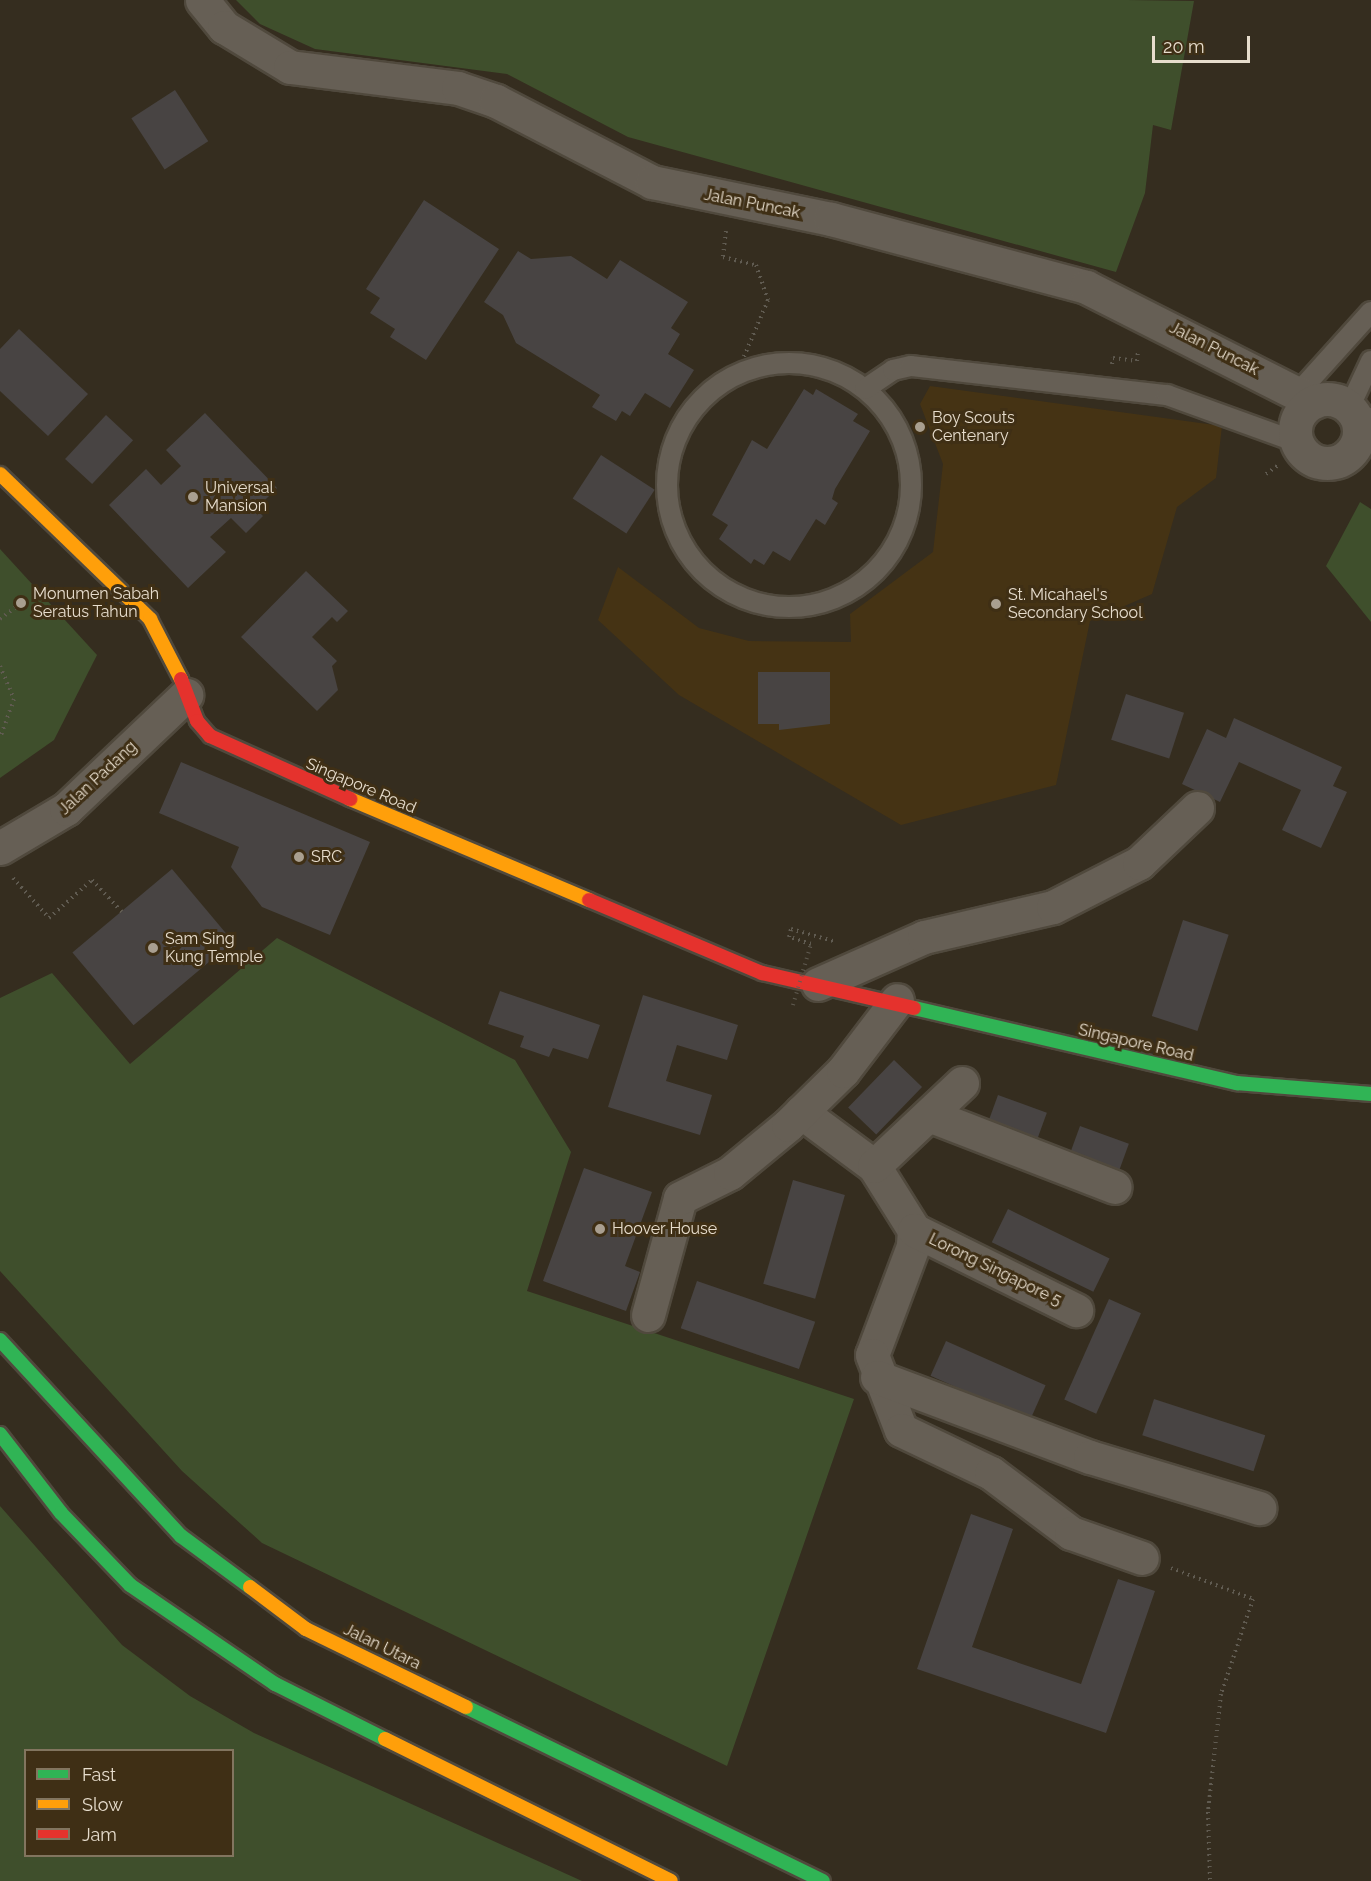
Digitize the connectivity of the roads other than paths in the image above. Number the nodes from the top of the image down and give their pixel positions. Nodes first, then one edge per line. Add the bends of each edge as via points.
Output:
1 (202, 0) edge
2 (1371, 312) edge
3 (1371, 362) edge
4 (865, 389) junction
5 (1306, 397) junction
6 (1359, 417) edge
7 (1297, 442) junction
8 (0, 474) edge
9 (186, 695) junction
10 (1197, 808) dead end
11 (0, 848) edge
12 (818, 984) junction
13 (897, 1000) junction
14 (962, 1083) dead end
15 (1371, 1094) edge
16 (801, 1112) junction
17 (929, 1114) junction
18 (874, 1166) junction
19 (1115, 1187) dead end
20 (914, 1230) junction
21 (1076, 1310) dead end
22 (648, 1315) dead end
23 (0, 1340) edge
24 (877, 1377) junction
25 (0, 1434) edge
26 (1259, 1508) dead end
27 (1142, 1558) road end
28 (670, 1881) edge
29 (823, 1881) edge

1 - 5 street, Jalan Puncak via 224,27 290,67 459,88 496,101 652,182 831,219 1086,287
2 - 5 lane
3 - 6 lane
4 - 4 lane via 886,409 906,445 912,485 906,525 885,561 855,589 817,605 776,608 737,597 705,575 680,544 667,507 666,473 682,423 701,399 737,374 795,362 839,373
4 - 7 lane via 893,370 911,366 1167,395
5 - 6 street, Jalan Puncak via 1332,400
5 - 7 street
6 - 7 street via 1355,446 1339,461 1317,462
8 - 9 main road, Singapore Road via 150,619 172,655
9 - 11 street, Jalan Padang via 66,809
9 - 12 main road, Singapore Road via 210,736 260,761 762,973
10 - 12 street via 1139,863 1053,907 924,937
12 - 13 main road, Singapore Road
13 - 15 main road, Singapore Road via 1237,1083
13 - 16 street via 843,1071
14 - 17 street
16 - 18 street
16 - 22 street via 730,1173 680,1198
17 - 18 street
17 - 19 street
18 - 20 street
20 - 21 street, Lorong Singapore 5
20 - 24 street via 913,1246 875,1336 872,1355
23 - 29 main road, Jalan Utara via 181,1536 306,1629
24 - 26 street via 1090,1457
24 - 27 street via 901,1430 991,1473 1071,1533
25 - 28 main road via 61,1513 130,1585 275,1683

